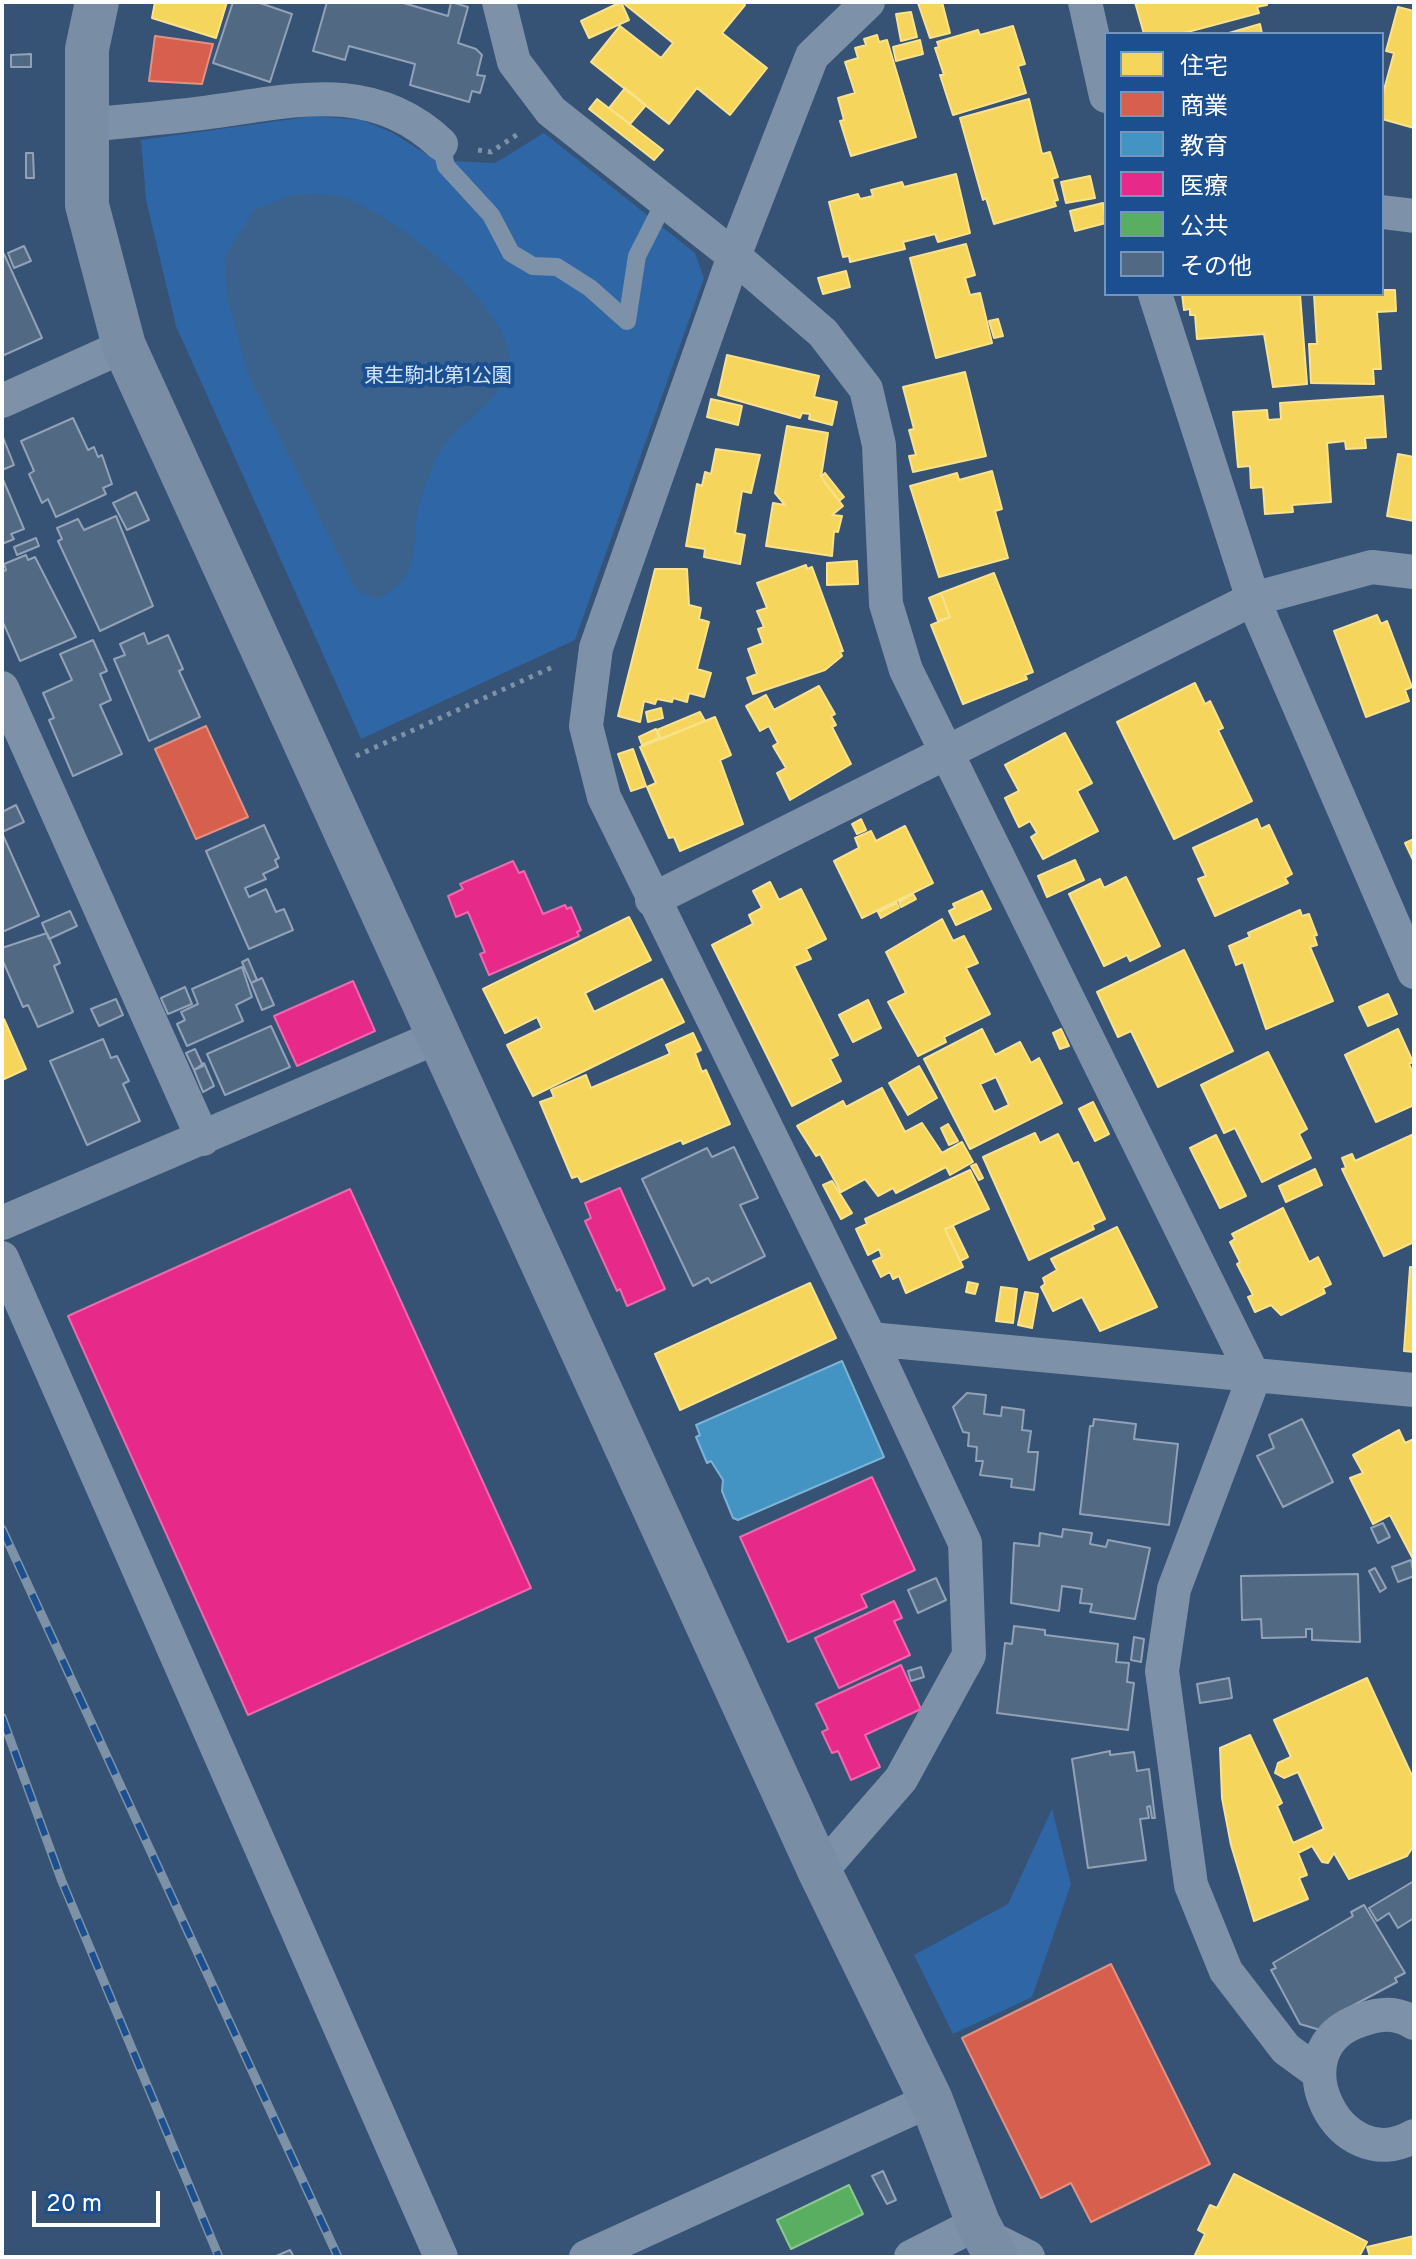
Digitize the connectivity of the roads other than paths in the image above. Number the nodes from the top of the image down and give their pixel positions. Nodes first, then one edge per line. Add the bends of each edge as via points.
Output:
1 (97, 2) edge
2 (499, 2) edge
3 (868, 2) edge
4 (1085, 2) edge
5 (1104, 87) edge
6 (87, 125) junction
7 (441, 144) joint
8 (665, 201) junction
9 (1384, 212) edge
10 (1414, 216) edge
11 (734, 256) junction
12 (1156, 296) edge
13 (124, 346) junction
14 (2, 401) edge
15 (1414, 572) edge
16 (1253, 599) junction
17 (2, 688) edge
18 (947, 752) junction
19 (652, 900) junction
20 (1414, 972) edge
21 (437, 1037) junction
22 (203, 1139) junction
23 (2, 1223) edge
24 (2, 1258) edge
25 (870, 1339) junction
26 (1254, 1377) junction
27 (1414, 1390) edge
28 (820, 1872) junction
29 (1414, 2023) edge
30 (1319, 2073) junction
31 (931, 2100) junction
32 (1414, 2136) edge
33 (987, 2239) edge
34 (441, 2257) edge
35 (586, 2257) edge
36 (911, 2257) edge
37 (1028, 2257) edge

1 - 6 street via 87,49
2 - 8 street via 514,62 551,111
3 - 11 street via 812,56
4 - 5 street
6 - 7 street via 320,97 367,102 418,122
6 - 13 street via 87,205
7 - 8 lane via 446,166 491,215 511,253 533,266 557,267 627,321 637,256
8 - 11 street
9 - 10 street
11 - 18 street via 823,333 866,389 879,445 886,604 906,670
11 - 19 street via 596,648 586,726 604,797
12 - 16 street
13 - 14 street
13 - 21 street
15 - 16 street via 1372,567
16 - 18 street
16 - 20 street
17 - 22 street
18 - 19 street
18 - 26 street
19 - 25 street
21 - 22 street
21 - 28 street
22 - 23 street
24 - 34 street
25 - 26 street
25 - 28 street via 965,1543 969,1655 901,1779
26 - 27 street
26 - 30 street via 1174,1589 1162,1671 1191,1885 1226,1971 1286,2049
28 - 31 street
29 - 30 street via 1380,2014 1349,2023 1332,2039
30 - 32 street via 1324,2105 1337,2124 1375,2143
31 - 33 street
31 - 35 street
33 - 36 street
33 - 37 street

